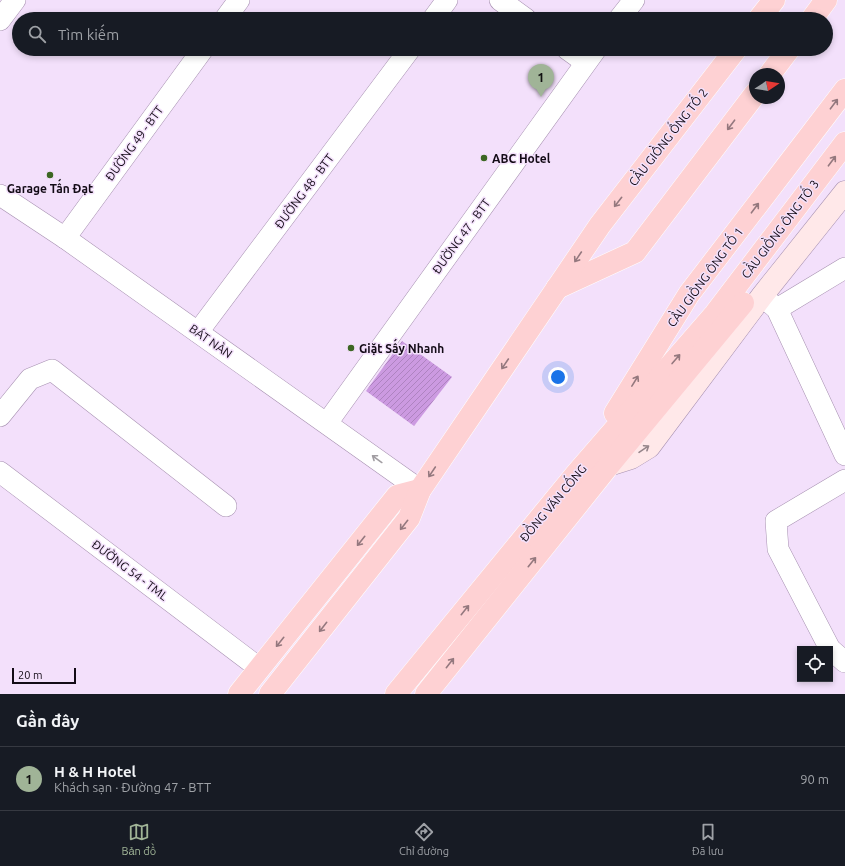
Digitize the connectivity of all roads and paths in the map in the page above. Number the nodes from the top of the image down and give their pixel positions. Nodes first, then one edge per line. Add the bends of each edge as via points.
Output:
1 (15, 0) edge
2 (239, 0) edge
3 (447, 0) edge
4 (500, 0) edge
5 (634, 0) edge
6 (774, 0) edge
7 (826, 0) edge
8 (230, 12) edge
9 (438, 12) edge
10 (516, 12) edge
11 (625, 12) edge
12 (765, 12) edge
13 (817, 12) edge
14 (0, 20) edge
15 (198, 56) edge
16 (405, 56) edge
17 (591, 56) edge
18 (731, 56) edge
19 (784, 56) edge
20 (775, 68) edge
21 (845, 90) edge
22 (749, 102) edge
23 (845, 143) edge
24 (845, 168) edge
25 (845, 192) edge
26 (0, 195) edge
27 (65, 238) junction
28 (845, 268) edge
29 (557, 288) junction
30 (769, 303) junction
31 (721, 319) junction
32 (198, 332) junction
33 (0, 416) edge
34 (327, 423) junction
35 (845, 456) edge
36 (609, 465) junction
37 (0, 472) edge
38 (577, 473) junction
39 (845, 480) edge
40 (420, 490) junction
41 (226, 506) dead end
42 (845, 662) edge
43 (259, 668) junction
44 (239, 694) edge
45 (270, 694) edge
46 (396, 694) edge
47 (426, 694) edge

1 - 14 street
2 - 8 street
3 - 9 street
4 - 10 street
5 - 11 street
6 - 12 main road
7 - 13 main road
15 - 27 street, ĐƯỜNG 49 - BTT
16 - 32 street, ĐƯỜNG 48 - BTT
17 - 34 street, ĐƯỜNG 47 - BTT
18 -> 29 main road, CẦU GIỒNG ỐNG TỐ 2 via 600,225
19 - 20 main road
38 -> 21 main road, CẦU GIỒNG ÔNG TỐ 1 via 689,294
22 -> 29 main road via 635,252
31 -> 23 main road, CẦU GIỒNG ÔNG TỐ 3
24 - 31 main road, CẦU GIỒNG ÔNG TỐ 3
25 - 30 street
26 - 27 street, BÁT NÀN
27 - 32 street, BÁT NÀN
28 - 30 street
29 -> 40 main road
30 - 35 street
36 -> 30 street via 631,458 649,447
31 - 36 main road, ĐỒNG VĂN CỐNG
38 -> 31 main road, ĐỒNG VĂN CỐNG
32 - 34 street, BÁT NÀN
33 - 41 street via 30,379 52,370
40 -> 34 street, BÁT NÀN
36 - 38 main road
47 -> 36 main road, ĐỒNG VĂN CỐNG
37 - 43 street, ĐƯỜNG 54 - TML
46 -> 38 main road, ĐỒNG VĂN CỐNG
39 - 42 street via 776,521 778,549 830,649
40 -> 43 main road via 397,496
40 -> 45 main road via 409,518
43 - 44 main road

